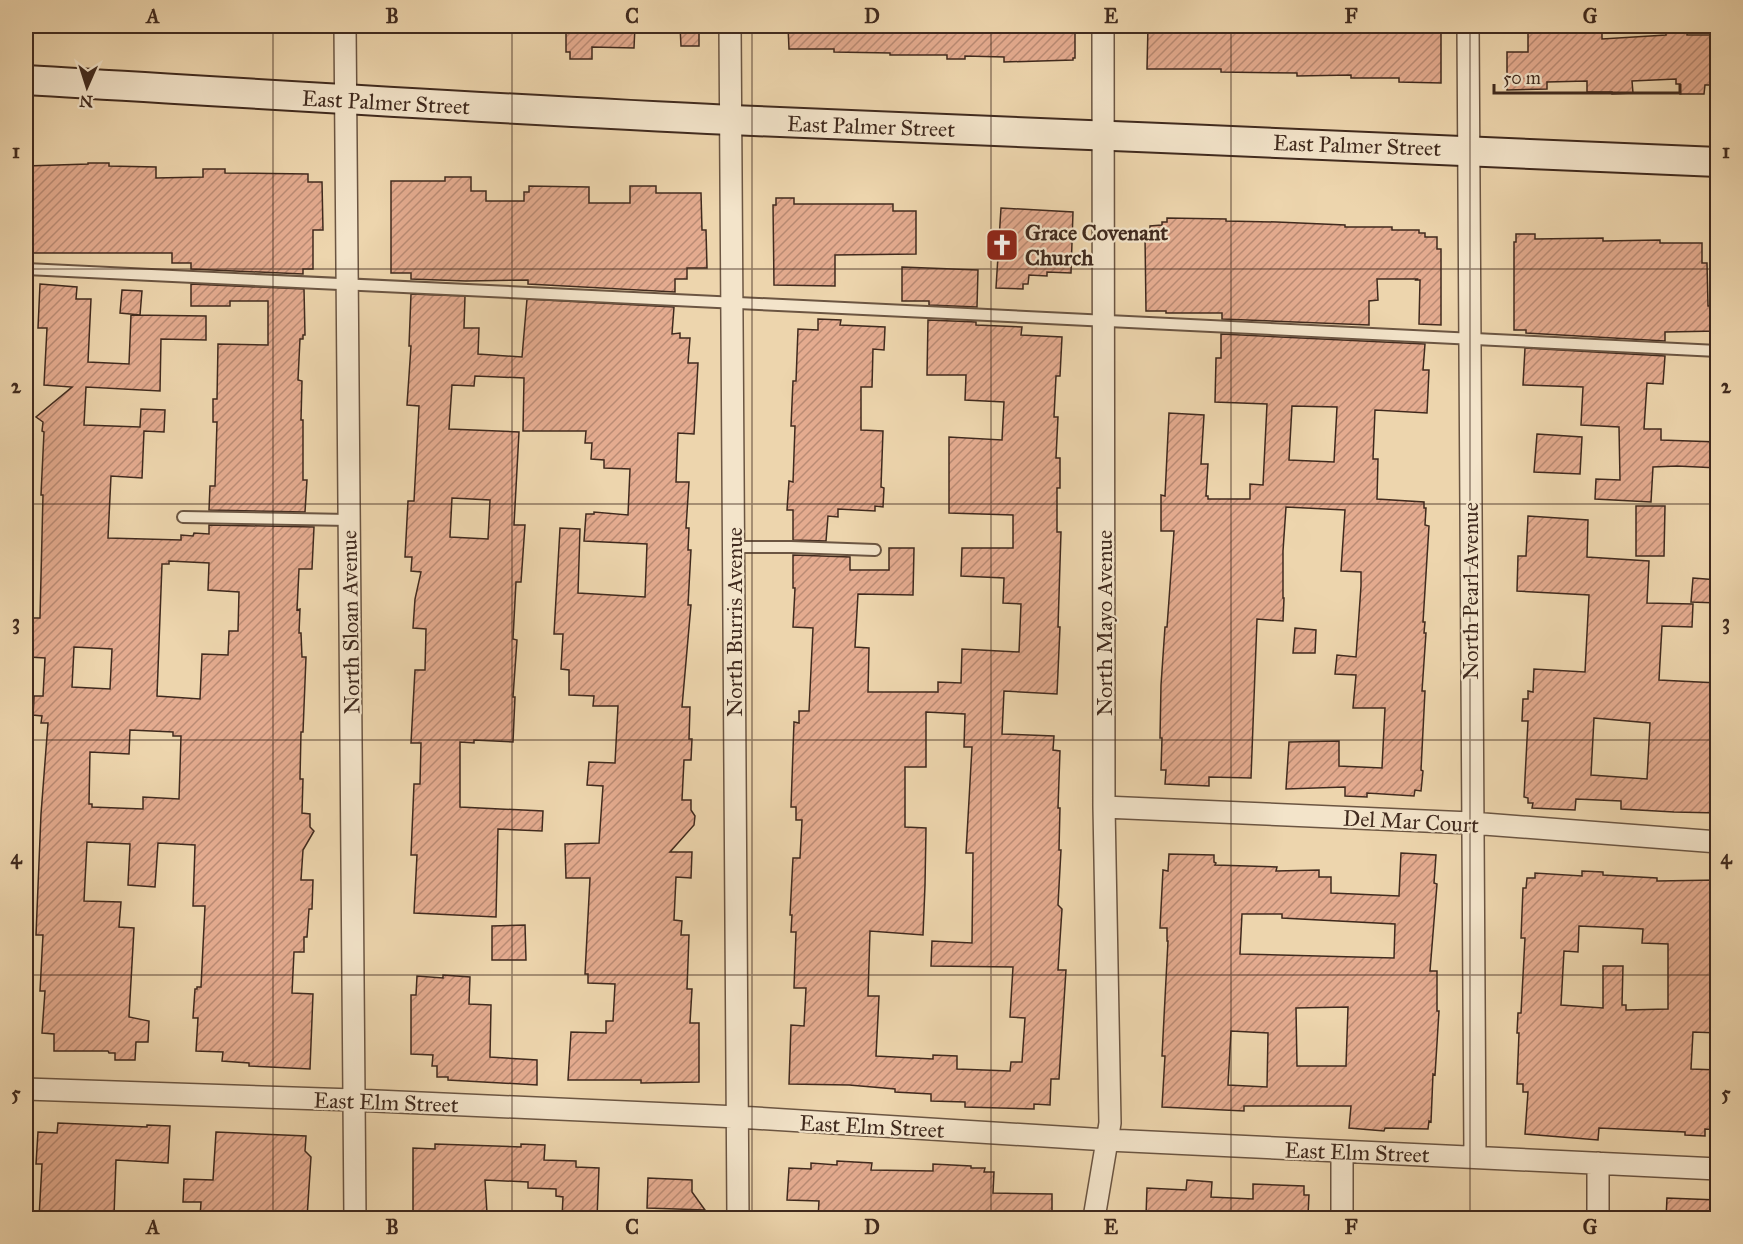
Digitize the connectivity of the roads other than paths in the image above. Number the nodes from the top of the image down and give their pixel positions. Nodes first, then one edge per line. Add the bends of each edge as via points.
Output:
1 (345, 26) edge
2 (730, 26) edge
3 (1103, 26) edge
4 (1468, 26) edge
5 (26, 80) edge
6 (345, 100) junction
7 (731, 120) junction
8 (1102, 136) junction
9 (1468, 149) junction
10 (1718, 162) edge
11 (26, 269) edge
12 (346, 282) junction
13 (732, 302) junction
14 (1103, 320) junction
15 (1469, 336) junction
16 (1718, 351) edge
17 (183, 517) dead end
18 (349, 520) junction
19 (734, 547) junction
20 (875, 550) dead end
21 (1104, 807) junction
22 (1471, 824) junction
23 (1718, 842) edge
24 (26, 1089) edge
25 (354, 1100) junction
26 (738, 1118) junction
27 (1108, 1140) junction
28 (1342, 1152) junction
29 (1475, 1156) junction
30 (1598, 1162) junction
31 (1718, 1169) edge
32 (355, 1218) edge
33 (738, 1218) edge
34 (1095, 1218) edge
35 (1342, 1218) edge
36 (1598, 1218) edge

1 - 6 street, North Sloan Avenue
2 - 7 street, North Burris Avenue
3 - 8 street, North Mayo Avenue
4 - 9 street, North Pearl Avenue
5 - 6 main road, East Palmer Street
6 - 7 main road, East Palmer Street
6 - 12 street, North Sloan Avenue
7 - 8 main road, East Palmer Street
7 - 13 street, North Burris Avenue
8 - 9 main road, East Palmer Street
8 - 14 street, North Mayo Avenue
9 - 10 main road, East Palmer Street
9 - 15 street, North Pearl Avenue
11 - 12 lane
12 - 13 lane
12 - 18 street, North Sloan Avenue
13 - 14 lane
13 - 19 street, North Burris Avenue
14 - 15 lane
14 - 21 street, North Mayo Avenue
15 - 16 lane
15 - 22 street, North Pearl Avenue
17 - 18 lane
18 - 25 street, North Sloan Avenue
19 - 20 lane
19 - 26 street, North Burris Avenue
21 - 22 street, Del Mar Court
21 - 27 street, North Mayo Avenue
22 - 23 street, Del Mar Court
22 - 29 street, North Pearl Avenue
24 - 25 street, East Elm Street
25 - 26 street, East Elm Street
25 - 32 street, North Sloan Avenue
26 - 27 street, East Elm Street
26 - 33 street, North Burris Avenue
27 - 28 street, East Elm Street
27 - 34 street, North Mayo Avenue
28 - 29 street, East Elm Street
28 - 35 street
29 - 30 street, East Elm Street
30 - 31 street, East Elm Street
30 - 36 street

